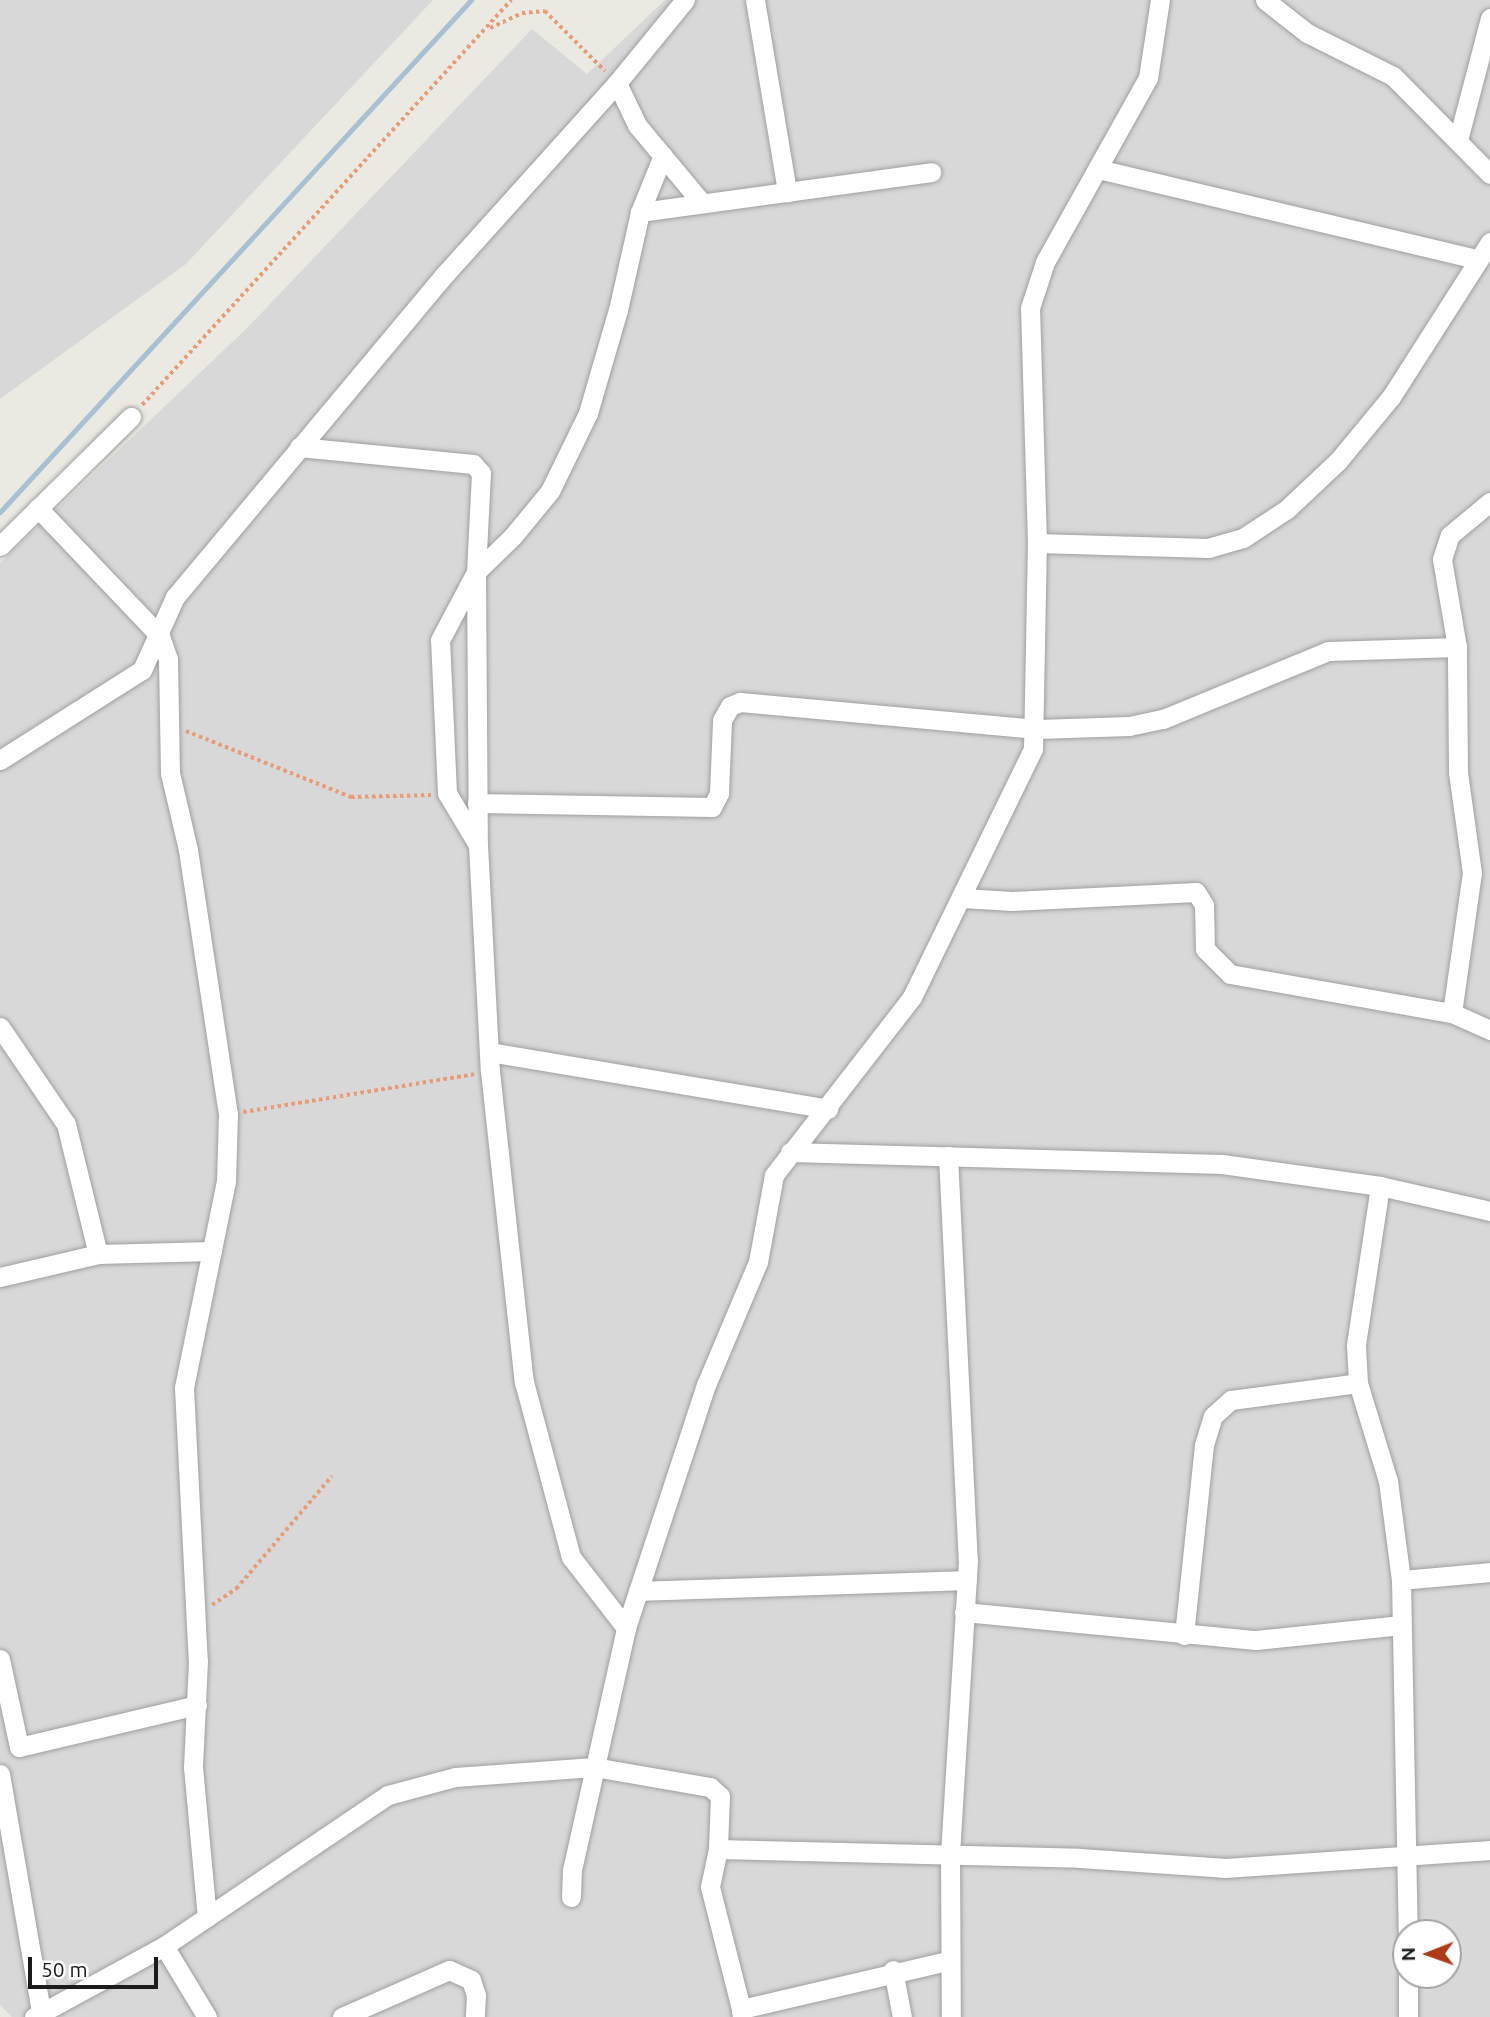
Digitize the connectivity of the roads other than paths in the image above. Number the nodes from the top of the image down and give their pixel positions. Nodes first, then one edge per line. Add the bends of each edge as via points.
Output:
1 (685, 0) edge
2 (755, 0) edge
3 (1160, 0) edge
4 (1265, 0) edge
5 (1490, 18) edge
6 (617, 83) junction
7 (1458, 140) junction
8 (663, 155) junction
9 (1098, 169) junction
10 (931, 172) dead end
11 (1490, 174) edge
12 (787, 192) junction
13 (702, 203) junction
14 (640, 212) junction
15 (1490, 242) edge
16 (1476, 259) junction
17 (131, 417) road end
18 (299, 447) junction
19 (1490, 502) edge
20 (38, 508) junction
21 (1037, 543) junction
22 (0, 546) edge
23 (475, 572) junction
24 (160, 636) junction
25 (1457, 647) junction
26 (1037, 729) junction
27 (0, 760) edge
28 (477, 803) junction
29 (478, 845) junction
30 (962, 898) junction
31 (1452, 1013) junction
32 (0, 1027) edge
33 (1490, 1030) edge
34 (490, 1061) junction
35 (828, 1109) junction
36 (790, 1152) junction
37 (948, 1156) junction
38 (1380, 1186) junction
39 (1490, 1211) edge
40 (212, 1251) junction
41 (99, 1254) junction
42 (0, 1277) edge
43 (1358, 1383) junction
44 (1490, 1572) edge
45 (967, 1580) junction
46 (1401, 1580) junction
47 (638, 1591) junction
48 (964, 1612) junction
49 (1401, 1625) junction
50 (626, 1628) junction
51 (1184, 1636) junction
52 (0, 1659) edge
53 (197, 1705) junction
54 (19, 1747) junction
55 (594, 1766) junction
56 (0, 1767) edge
57 (0, 1774) edge
58 (718, 1849) junction
59 (1490, 1850) edge
60 (950, 1853) junction
61 (1407, 1858) junction
62 (572, 1897) dead end
63 (207, 1917) junction
64 (1408, 1919) edge
65 (164, 1946) junction
66 (947, 1961) junction
67 (893, 1970) junction
68 (1408, 1989) edge
69 (741, 2013) edge
70 (38, 2014) edge
71 (207, 2017) edge
72 (342, 2017) edge
73 (475, 2017) edge
74 (902, 2017) edge
75 (951, 2017) edge
76 (1408, 2017) edge

1 - 6 street
2 - 12 street
3 - 9 street via 1148,78
4 - 7 street via 1307,33 1383,69
5 - 7 street
6 - 8 street via 629,113
6 - 18 street via 446,273
7 - 11 street
8 - 13 street
8 - 14 street
9 - 16 street
9 - 21 street via 1045,262 1030,309
10 - 12 street
12 - 13 street
13 - 14 street
14 - 23 street via 588,413 550,491
15 - 16 street
16 - 21 street via 1408,374 1365,431 1312,488 1256,529 1208,548
17 - 20 street
18 - 23 street via 477,466 482,479
18 - 24 street via 175,597
19 - 25 street via 1462,522 1444,546 1442,559
20 - 22 street
20 - 24 street
21 - 26 street
23 - 28 street
23 - 29 street via 438,651 447,793
24 - 27 street via 142,670
24 - 40 street via 171,669 170,773 187,850 228,1114 226,1181
25 - 26 street via 1328,651 1145,724
25 - 31 street via 1458,772 1472,873
26 - 28 street via 740,702 730,706 722,720 719,793 712,807
26 - 30 street via 1029,762
28 - 29 street
29 - 34 street
30 - 31 street via 1012,901 1196,892 1203,899 1205,949 1230,974
30 - 35 street via 912,997
31 - 33 street
32 - 41 street via 66,1124
34 - 35 street via 651,1075
34 - 50 street via 527,1397 571,1557
35 - 36 street
36 - 37 street
36 - 47 street via 774,1175 758,1262 706,1385
37 - 38 street via 1187,1161
37 - 45 street
38 - 39 street
38 - 43 street via 1358,1320
40 - 41 street
40 - 53 street via 184,1388 197,1612
41 - 42 street
43 - 46 street via 1388,1481
43 - 51 street via 1231,1400 1213,1416 1204,1445
44 - 46 street
45 - 47 street
45 - 48 street
46 - 49 street
47 - 50 street
48 - 51 street
48 - 60 street
49 - 51 street via 1270,1640
49 - 61 street
50 - 55 street
52 - 54 street
53 - 54 street
53 - 63 street via 192,1767
54 - 56 street
55 - 58 street via 716,1790 721,1803
55 - 62 street via 571,1877
55 - 63 street via 455,1777 407,1787 368,1806
57 - 70 street
58 - 60 street
58 - 69 street via 710,1886
59 - 61 street
60 - 61 street via 1225,1868
60 - 66 street
61 - 64 street
63 - 65 street
65 - 70 street
65 - 71 street
66 - 67 street
66 - 75 street
67 - 69 street
67 - 74 street
68 - 76 street
72 - 73 street via 449,1970 471,1980

